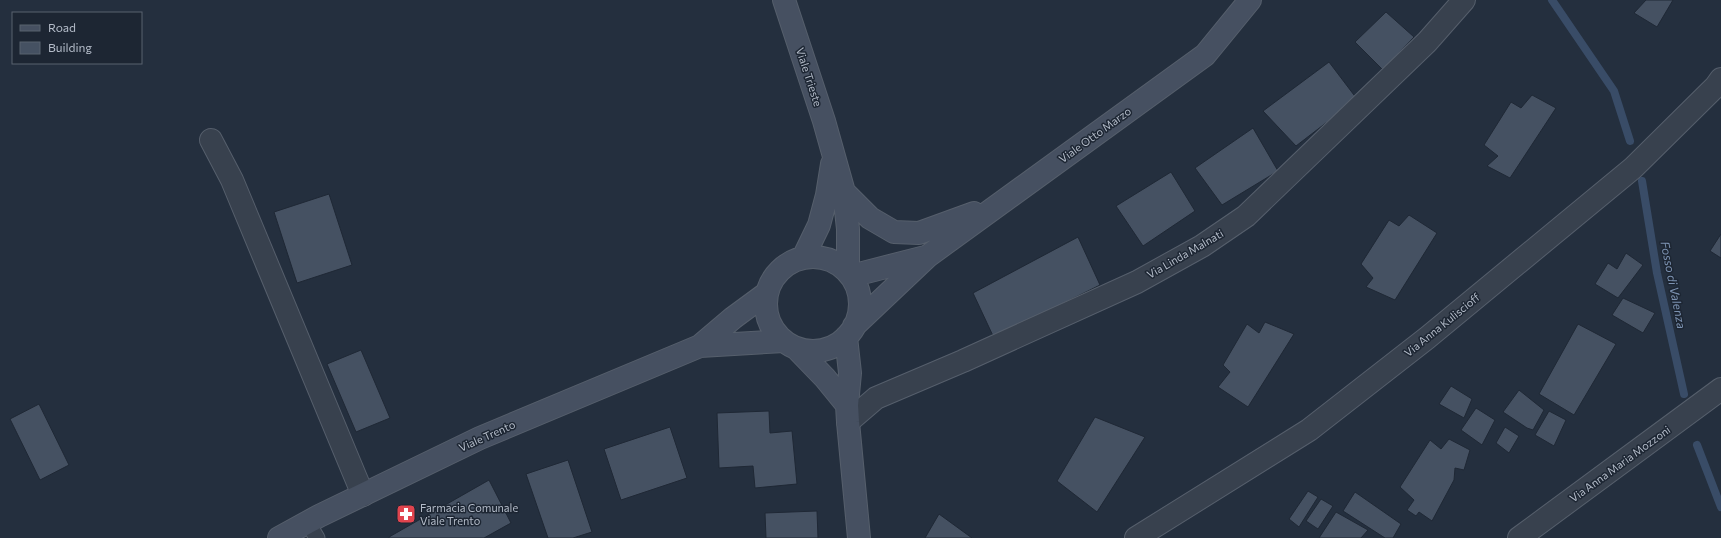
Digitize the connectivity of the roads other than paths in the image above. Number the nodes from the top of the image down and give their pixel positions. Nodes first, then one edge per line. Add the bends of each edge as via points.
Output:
1 (784, 0) edge
2 (1250, 0) edge
3 (1464, 0) edge
4 (1721, 79) edge
5 (211, 140) dead end
6 (834, 155) junction
7 (844, 192) junction
8 (997, 205) junction
9 (928, 256) junction
10 (803, 258) junction
11 (849, 274) junction
12 (767, 293) junction
13 (850, 332) junction
14 (790, 344) junction
15 (700, 346) junction
16 (1721, 389) edge
17 (847, 413) junction
18 (363, 495) junction
19 (312, 530) edge
20 (279, 538) edge
21 (859, 538) edge
22 (1136, 538) edge
23 (1519, 538) edge

1 - 6 street, Viale Trieste
2 - 8 street, Viale Otto Marzo via 1205,56
3 - 17 street, Via Linda Malnati via 1427,42 1246,216 1202,246 1137,282
4 - 22 street, Via Anna Kuliscioff via 1633,168 1421,343 1309,430
5 - 18 street via 232,180
6 - 7 street, Viale Trieste
6 - 10 street, Viale Trieste via 819,225
7 - 8 street via 870,218 894,232 919,233
7 - 11 street, Viale Trieste
8 - 9 street, Viale Otto Marzo
9 - 11 street, Viale Otto Marzo
9 - 13 street, Viale Otto Marzo
10 - 11 street via 820,257 835,262
10 - 12 street via 791,262 780,270 771,281
11 - 13 street via 857,288 860,301 859,314
12 - 14 street via 766,313 771,326
12 - 15 street, Viale Trento
13 - 14 street via 835,345 823,350 809,350
13 - 17 street
14 - 15 street, Viale Trento
14 - 17 street via 825,378
15 - 18 street, Viale Trento via 480,438
16 - 23 street, Via Anna Maria Mozzoni
17 - 21 street
18 - 19 street, Viale Trento
19 - 20 street, Viale Trento

